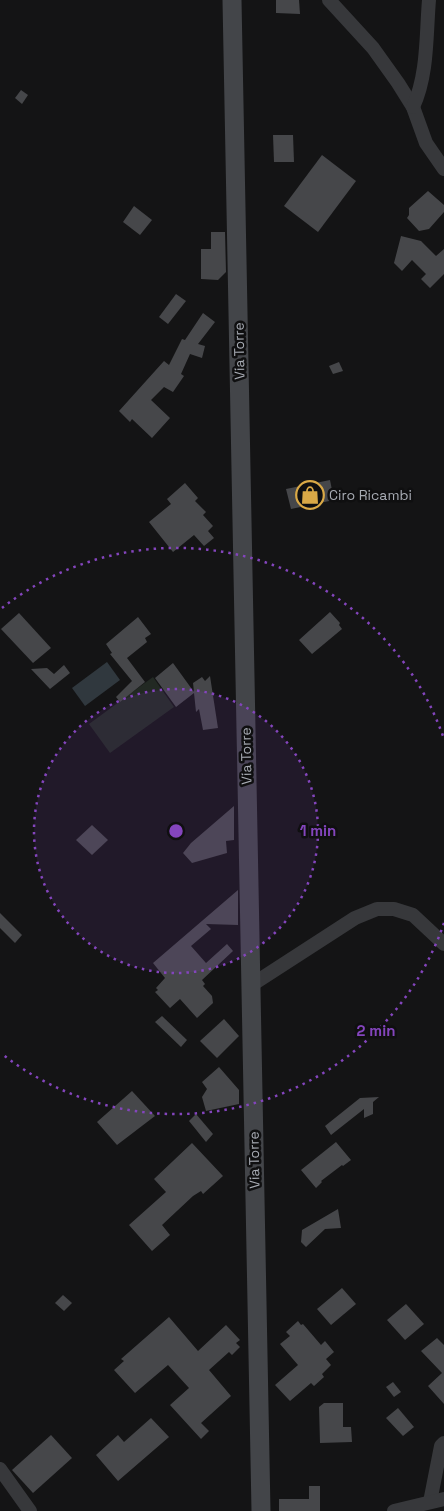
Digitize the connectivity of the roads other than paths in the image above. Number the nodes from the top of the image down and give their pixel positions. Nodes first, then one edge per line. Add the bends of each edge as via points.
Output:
1 (232, 0) edge
2 (329, 0) edge
3 (429, 0) edge
4 (413, 107) junction
5 (444, 169) edge
6 (444, 944) edge
7 (250, 986) junction
8 (444, 1443) edge
9 (0, 1469) edge
10 (444, 1499) edge
11 (430, 1502) junction
12 (30, 1511) edge
13 (261, 1511) edge
14 (394, 1511) edge

1 - 7 main road, Via Torre
2 - 4 street via 373,48
3 - 4 street via 424,68 419,95
4 - 5 street via 426,143
6 - 7 street via 413,915 376,910 355,918
7 - 13 main road, Via Torre
8 - 11 street via 440,1446
9 - 12 street
10 - 11 street
11 - 14 street

